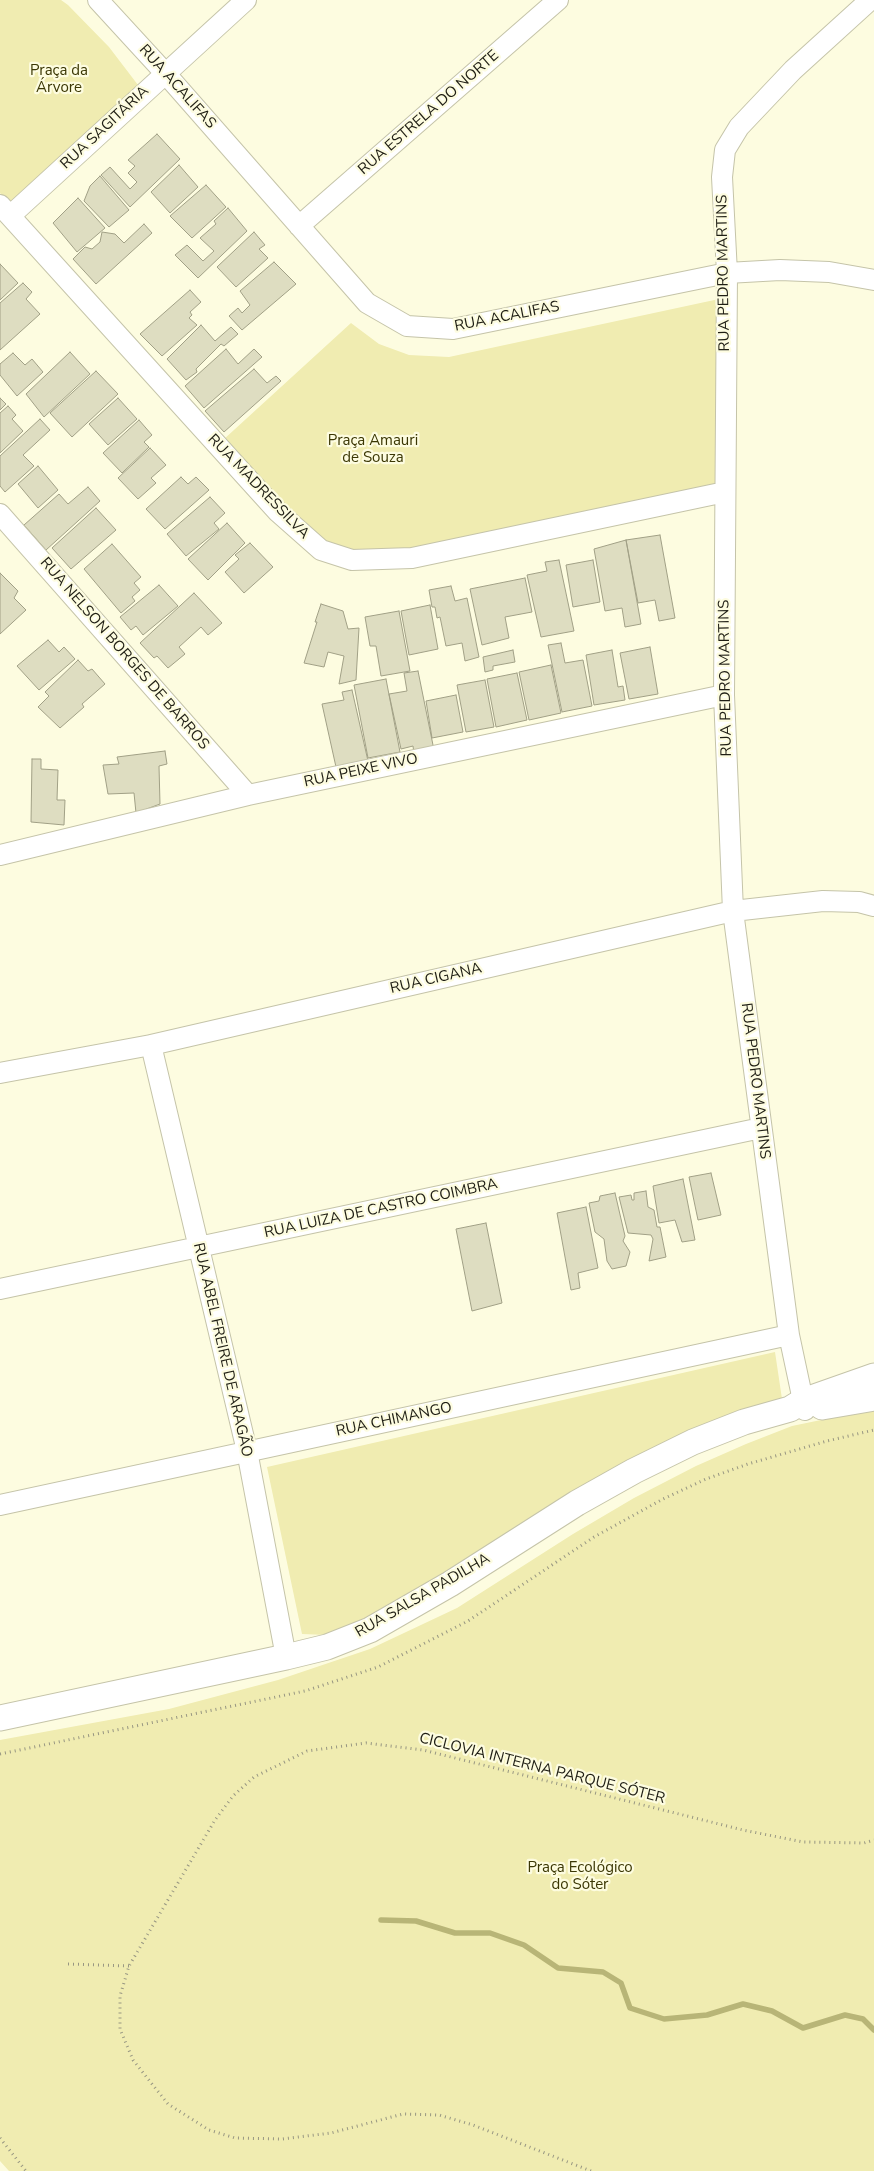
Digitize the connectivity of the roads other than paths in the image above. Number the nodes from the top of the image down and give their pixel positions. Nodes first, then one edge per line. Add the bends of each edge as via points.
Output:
1 (98, 0) edge
2 (246, 0) edge
3 (558, 0) edge
4 (870, 0) edge
5 (165, 73) junction
6 (5, 211) edge
7 (299, 226) junction
8 (727, 273) junction
9 (874, 280) edge
10 (725, 492) junction
11 (0, 514) edge
12 (724, 695) junction
13 (248, 794) junction
14 (0, 855) edge
15 (874, 906) edge
16 (733, 911) junction
17 (151, 1044) junction
18 (0, 1073) edge
19 (761, 1128) junction
20 (198, 1248) junction
21 (0, 1289) edge
22 (789, 1335) junction
23 (874, 1376) edge
24 (874, 1398) edge
25 (799, 1406) junction
26 (247, 1452) junction
27 (0, 1505) edge
28 (286, 1657) junction
29 (0, 1718) edge

1 - 5 street, RUA ACALIFAS
2 - 5 street, RUA SAGITÁRIA
3 - 7 street, RUA ESTRELA DO NORTE
4 - 8 street, RUA PEDRO MARTINS via 759,105 739,126 725,150 722,177
5 - 6 street, RUA SAGITÁRIA
5 - 7 street, RUA ACALIFAS
6 - 10 street, RUA MADRESSILVA via 278,512 321,550 352,560 412,558
7 - 8 street, RUA ACALIFAS via 367,303 407,326 453,329
8 - 9 street, RUA ACALIFAS via 829,272
8 - 10 street, RUA PEDRO MARTINS
10 - 12 street, RUA PEDRO MARTINS
11 - 13 street, RUA NELSON BORGES DE BARROS
12 - 13 street, RUA PEIXE VIVO
12 - 16 street, RUA PEDRO MARTINS
13 - 14 street, RUA PEIXE VIVO
15 - 16 street, RUA CIGANA via 859,902 823,901
16 - 17 street, RUA CIGANA
16 - 19 street, RUA PEDRO MARTINS
17 - 18 street, RUA CIGANA
17 - 20 street, RUA ABEL FREIRE DE ARAGÃO
19 - 20 street, RUA LUIZA DE CASTRO COIMBRA
19 - 22 street, RUA PEDRO MARTINS
20 - 21 street, RUA LUIZA DE CASTRO COIMBRA
20 - 26 street, RUA ABEL FREIRE DE ARAGÃO
22 - 25 street, RUA PEDRO MARTINS
22 - 26 street, RUA CHIMANGO
23 - 25 main road
24 - 25 main road
25 - 28 main road, RUA SALSA PADILHA via 692,1442 577,1503 450,1584 370,1630 327,1647
26 - 27 street, RUA CHIMANGO
26 - 28 street, RUA ABEL FREIRE DE ARAGÃO
28 - 29 main road, RUA SALSA PADILHA

